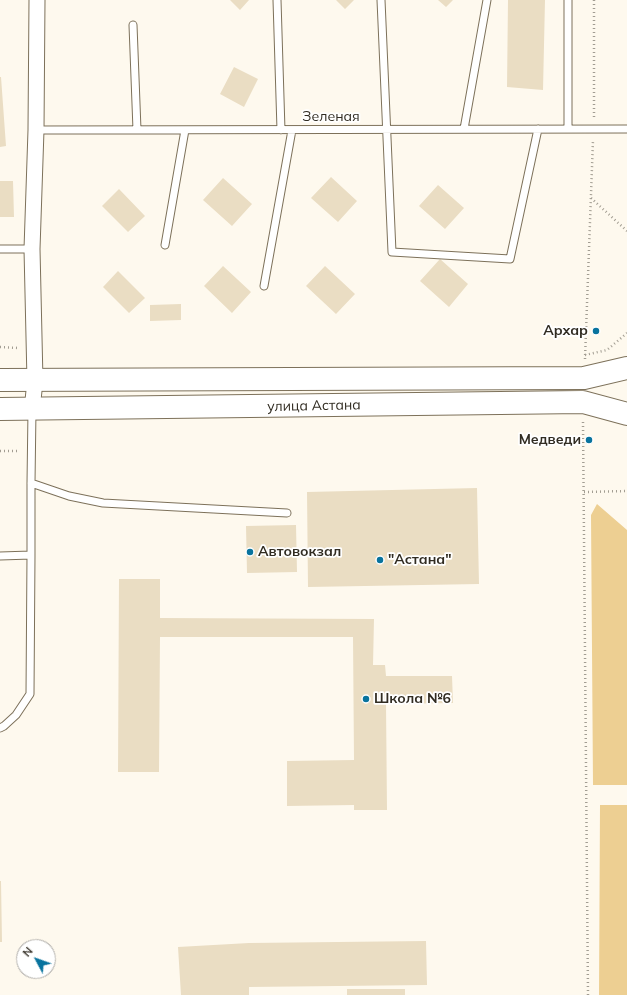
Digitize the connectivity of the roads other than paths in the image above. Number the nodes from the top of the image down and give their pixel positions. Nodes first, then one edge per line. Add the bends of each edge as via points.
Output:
1 (37, 0) edge
2 (277, 0) edge
3 (381, 0) edge
4 (487, 0) edge
5 (568, 0) edge
6 (133, 25) dead end
7 (387, 129) junction
8 (464, 129) junction
9 (538, 129) junction
10 (568, 129) junction
11 (627, 129) edge
12 (36, 130) junction
13 (137, 130) junction
14 (185, 130) junction
15 (282, 130) junction
16 (292, 130) junction
17 (165, 245) dead end
18 (0, 249) edge
19 (32, 249) junction
20 (264, 286) dead end
21 (627, 368) edge
22 (0, 380) edge
23 (35, 380) junction
24 (0, 410) edge
25 (32, 410) junction
26 (627, 414) edge
27 (31, 483) junction
28 (287, 512) dead end
29 (31, 555) junction
30 (0, 556) edge
31 (0, 728) edge

1 - 12 street
2 - 15 lane
3 - 7 lane
4 - 8 lane
5 - 10 lane
6 - 13 lane
7 - 8 lane, Зеленая
7 - 9 lane via 392,252 510,259
7 - 16 lane, Зеленая
8 - 9 lane, Зеленая
9 - 10 lane, Зеленая
10 - 11 lane, Зеленая
12 - 13 lane, Зеленая
12 - 19 street
13 - 14 lane, Зеленая
14 - 15 lane, Зеленая
14 - 17 lane
15 - 16 lane, Зеленая
16 - 20 lane
18 - 19 lane
19 - 23 street
21 - 23 main road, улица Астана via 584,378
22 - 23 main road, улица Астана
23 - 25 street
24 - 25 main road, улица Астана
25 - 26 main road, улица Астана via 583,402
25 - 27 lane
27 - 28 lane via 69,496 103,503
27 - 29 lane
29 - 30 lane
29 - 31 lane via 30,694 16,715

